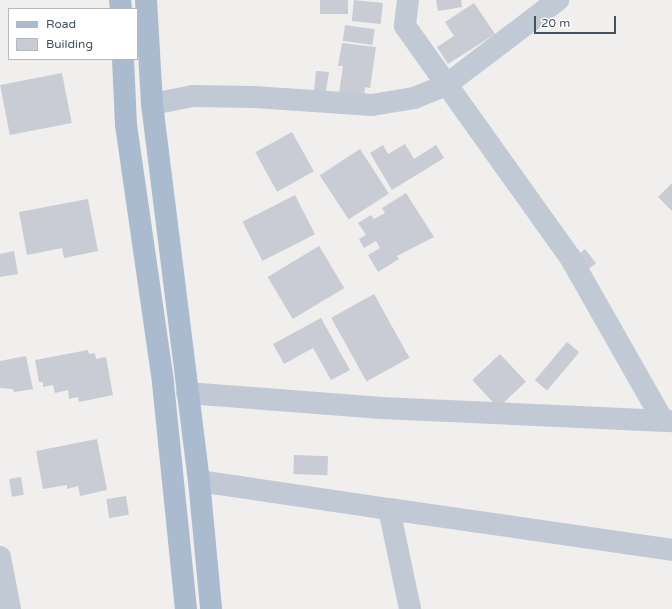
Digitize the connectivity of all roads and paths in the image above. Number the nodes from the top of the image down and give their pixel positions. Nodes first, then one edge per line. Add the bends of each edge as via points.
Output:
1 (146, 0) edge
2 (408, 0) edge
3 (558, 0) edge
4 (123, 60) edge
5 (446, 85) junction
6 (152, 104) junction
7 (188, 393) junction
8 (667, 420) edge
9 (199, 481) junction
10 (389, 509) junction
11 (672, 550) edge
12 (0, 557) edge
13 (10, 609) edge
14 (186, 609) edge
15 (211, 609) edge
16 (410, 609) edge

1 - 6 main road
2 - 5 street via 405,26
3 - 5 street
4 - 14 main road via 126,126 163,383
5 - 6 street via 414,98 372,105 254,97 193,96
5 - 8 street via 570,257
6 - 7 main road
7 - 8 street via 381,408
7 - 9 main road
9 - 10 street
9 - 15 main road
10 - 11 street
10 - 16 street
12 - 13 street

